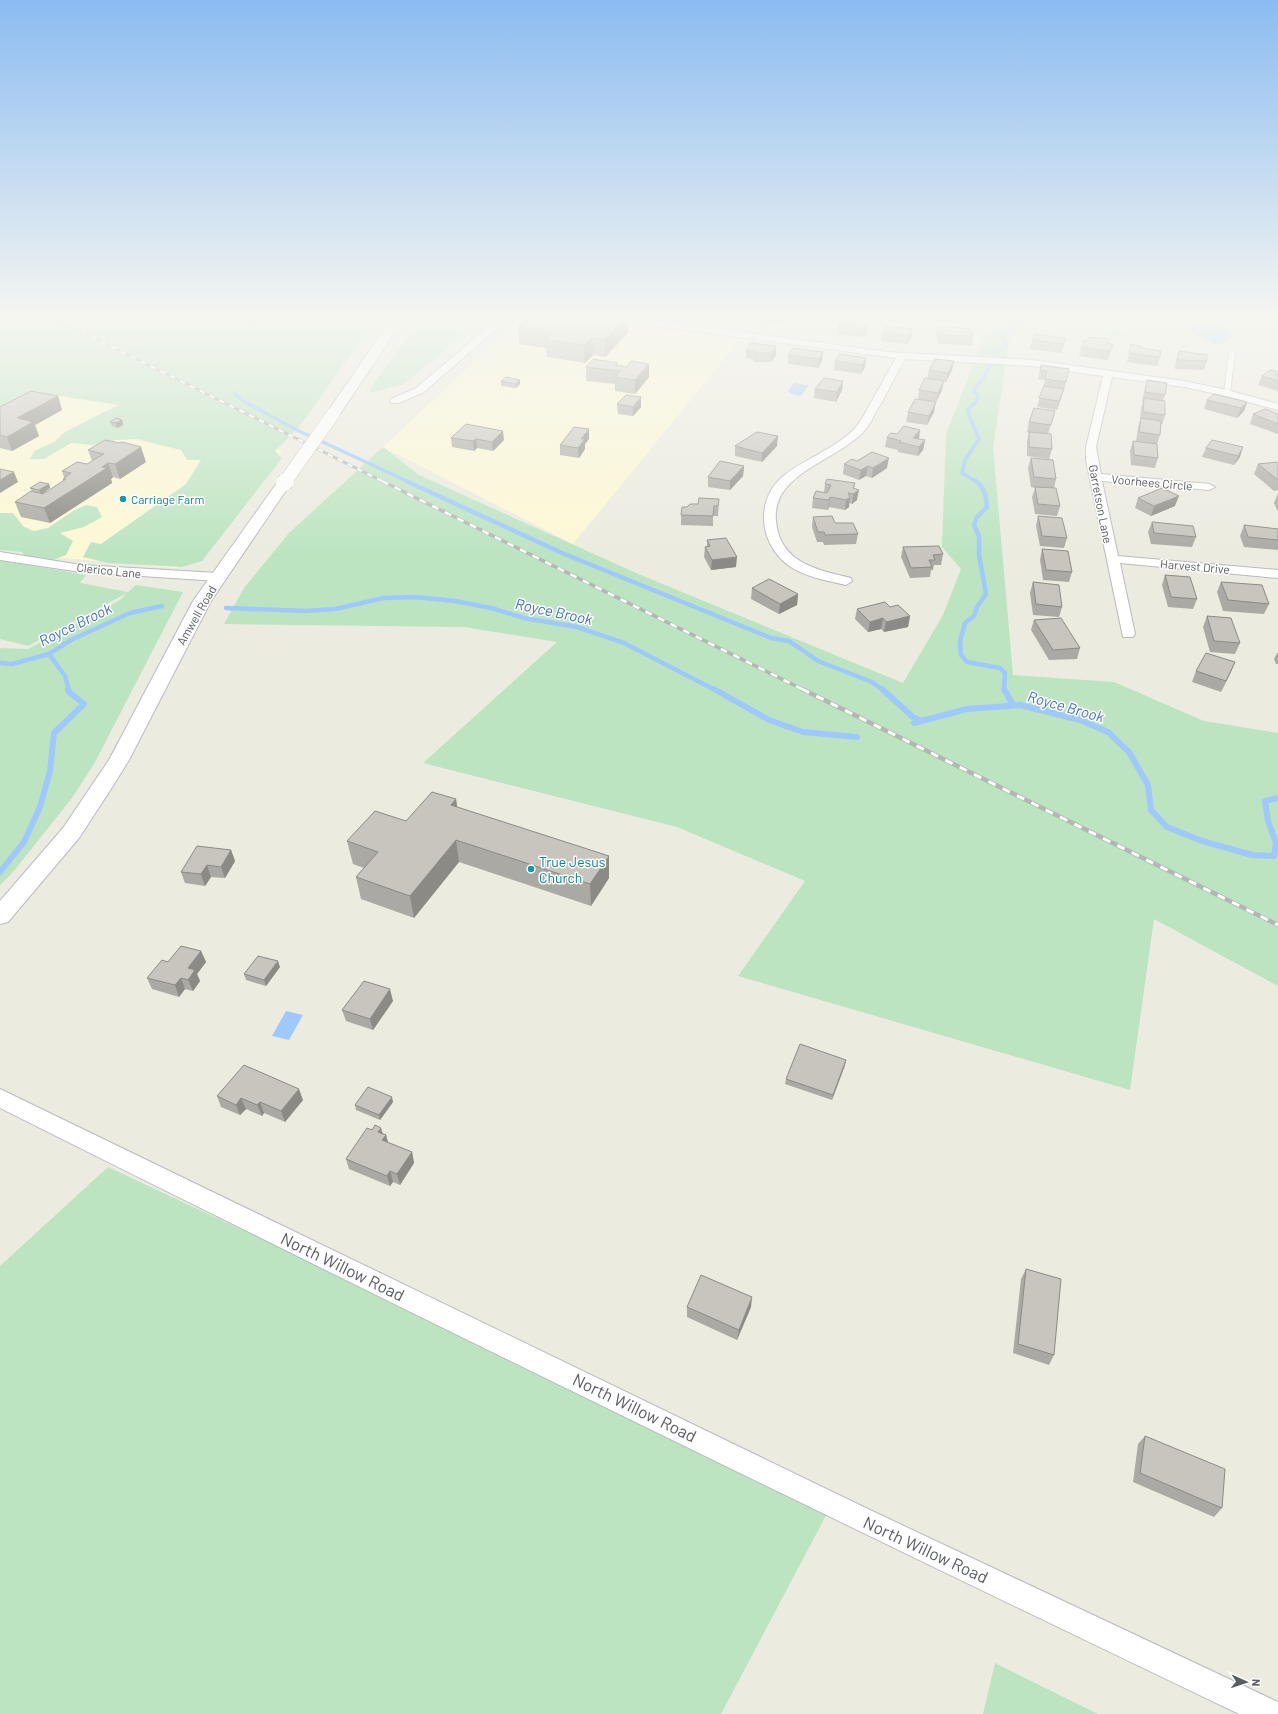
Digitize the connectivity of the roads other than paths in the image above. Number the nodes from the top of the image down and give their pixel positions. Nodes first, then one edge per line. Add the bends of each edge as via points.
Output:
1 (345, 397) edge
2 (404, 397) edge
3 (879, 397) edge
4 (1103, 397) edge
5 (1242, 397) edge
6 (395, 401) dead end
7 (1278, 406) edge
8 (1096, 477) junction
9 (1209, 488) dead end
10 (0, 556) edge
11 (1112, 559) junction
12 (1278, 574) edge
13 (218, 577) junction
14 (846, 581) dead end
15 (1128, 634) dead end
16 (0, 916) edge
17 (0, 1098) edge
18 (1270, 1714) edge

1 - 13 main road, Amwell Road, bridge
2 - 6 street
3 - 14 street via 862,427 853,437 784,482 770,508 772,535 791,561 810,572
4 - 8 street, Garretson Lane via 1091,447
5 - 7 street
8 - 9 street, Voorhees Circle
8 - 11 street, Garretson Lane
10 - 13 street, Clerico Lane via 127,573
11 - 12 street, Harvest Drive
11 - 15 street, Garretson Lane
13 - 16 main road, Amwell Road via 189,624 102,787 71,833
17 - 18 street, North Willow Road via 861,1519

